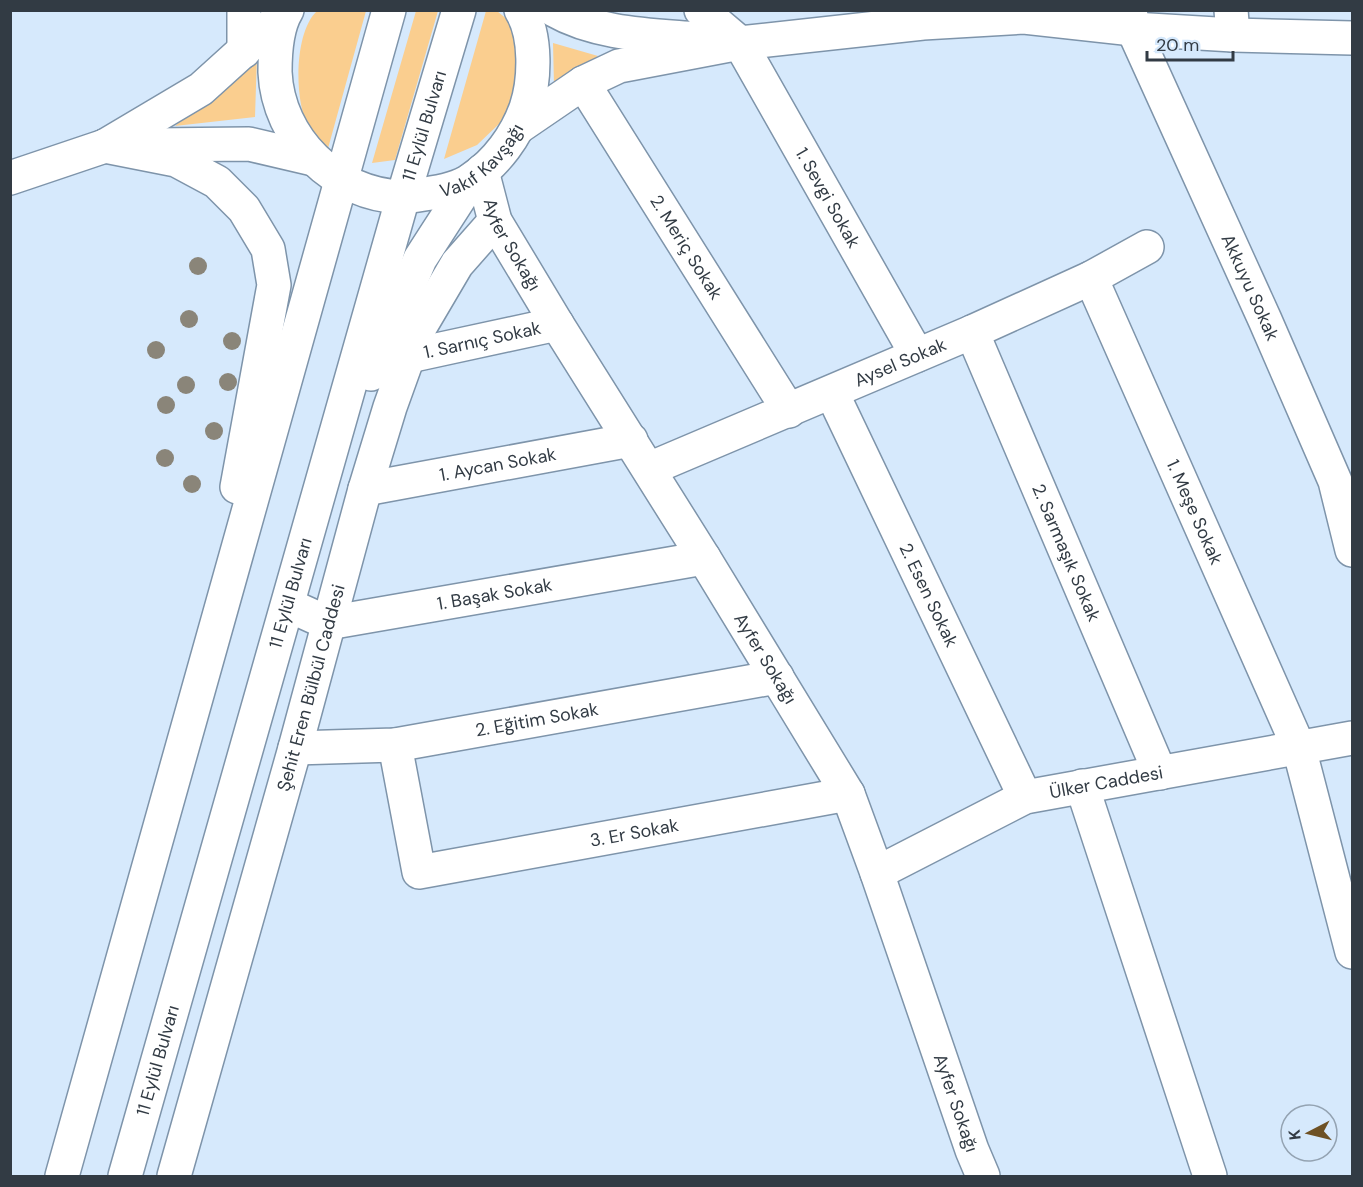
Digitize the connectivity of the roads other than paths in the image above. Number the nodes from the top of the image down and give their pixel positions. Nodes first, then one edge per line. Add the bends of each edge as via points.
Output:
1 (244, 10) edge
2 (389, 10) edge
3 (459, 10) edge
4 (521, 10) edge
5 (554, 10) edge
6 (701, 10) edge
7 (285, 13) edge
8 (1024, 14) edge
9 (922, 17) edge
10 (1131, 20) edge
11 (1232, 23) edge
12 (772, 24) edge
13 (1353, 38) edge
14 (740, 43) junction
15 (244, 51) junction
16 (583, 83) junction
17 (520, 126) junction
18 (105, 146) junction
19 (313, 159) junction
20 (477, 175) junction
21 (10, 178) edge
22 (343, 181) junction
23 (403, 197) junction
24 (495, 221) junction
25 (1147, 247) dead end
26 (1091, 278) junction
27 (557, 324) junction
28 (972, 332) junction
29 (917, 355) junction
30 (409, 356) junction
31 (832, 393) junction
32 (789, 411) junction
33 (631, 440) junction
34 (650, 469) junction
35 (364, 489) junction
36 (319, 497) junction
37 (1353, 550) edge
38 (704, 558) junction
39 (288, 605) junction
40 (328, 623) junction
41 (777, 677) junction
42 (194, 708) junction
43 (1353, 738) edge
44 (394, 745) junction
45 (295, 748) junction
46 (1299, 748) junction
47 (1160, 773) junction
48 (1082, 786) junction
49 (848, 794) junction
50 (1025, 797) junction
51 (877, 873) junction
52 (1353, 952) edge
53 (62, 1176) edge
54 (125, 1176) edge
55 (174, 1176) edge
56 (983, 1176) edge
57 (1210, 1176) edge

1 - 15 main road
2 - 22 main road
3 - 23 main road, 11 Eylül Bulvarı
4 - 17 main road, Vakıf Kavşağı via 533,52 532,90
5 - 14 main road via 569,19 628,34
6 - 14 main road
7 - 15 main road
7 - 19 main road, Vakıf Kavşağı via 274,52 276,92 290,128
8 - 9 main road
8 - 10 main road
9 - 12 main road
10 - 11 main road
10 - 37 main road, Akkuyu Sokak via 1335,481
11 - 13 main road
12 - 14 main road
14 - 16 main road via 619,66
14 - 29 main road, 1. Sevgi Sokak
15 - 18 main road via 201,89
16 - 17 main road
16 - 32 main road, 2. Meriç Sokak
17 - 20 main road, Vakıf Kavşağı via 501,154
18 - 19 main road via 249,144
18 - 21 main road
18 - 42 main road via 176,160 217,182 244,209 268,249 274,285
19 - 22 main road, Vakıf Kavşağı
20 - 23 main road, Vakıf Kavşağı via 441,191
20 - 24 main road, Ayfer Sokağı
20 - 36 main road via 420,259
22 - 23 main road, Vakıf Kavşağı via 372,192
22 - 42 main road
23 - 36 main road, 11 Eylül Bulvarı
24 - 27 main road, Ayfer Sokağı
24 - 30 main road, Şehit Eren Bülbül Caddesi via 457,264 417,332
25 - 26 main road, Aysel Sokak
26 - 28 main road, Aysel Sokak
26 - 46 main road, 1. Meşe Sokak
27 - 30 main road, 1. Sarnıç Sokak
27 - 33 main road, Ayfer Sokağı
28 - 29 main road, Aysel Sokak
28 - 47 main road, 2. Sarmaşık Sokak
29 - 31 main road, Aysel Sokak
30 - 35 main road, Şehit Eren Bülbül Caddesi
31 - 32 main road, Aysel Sokak
31 - 50 main road, 2. Esen Sokak
32 - 34 main road, Aysel Sokak
33 - 34 main road, Ayfer Sokağı
33 - 35 main road, 1. Aycan Sokak
34 - 38 main road, Ayfer Sokağı
35 - 40 main road, Şehit Eren Bülbül Caddesi
36 - 39 main road, 11 Eylül Bulvarı
38 - 40 main road, 1. Başak Sokak
38 - 41 main road, Ayfer Sokağı
39 - 40 main road
39 - 54 main road, 11 Eylül Bulvarı
40 - 45 main road, Şehit Eren Bülbül Caddesi
41 - 44 main road, 2. Eğitim Sokak
41 - 49 main road, Ayfer Sokağı
42 - 53 main road
43 - 46 main road, Ülker Caddesi
44 - 45 main road, 2. Eğitim Sokak
44 - 49 main road, 3. Er Sokak via 419,872
45 - 55 main road, Şehit Eren Bülbül Caddesi
46 - 47 main road, Ülker Caddesi
46 - 52 main road, 1. Meşe Sokak
47 - 48 main road, Ülker Caddesi
48 - 50 main road, Ülker Caddesi
48 - 57 main road
49 - 51 main road, Ayfer Sokağı
50 - 51 main road, Ülker Caddesi
51 - 56 main road, Ayfer Sokağı

